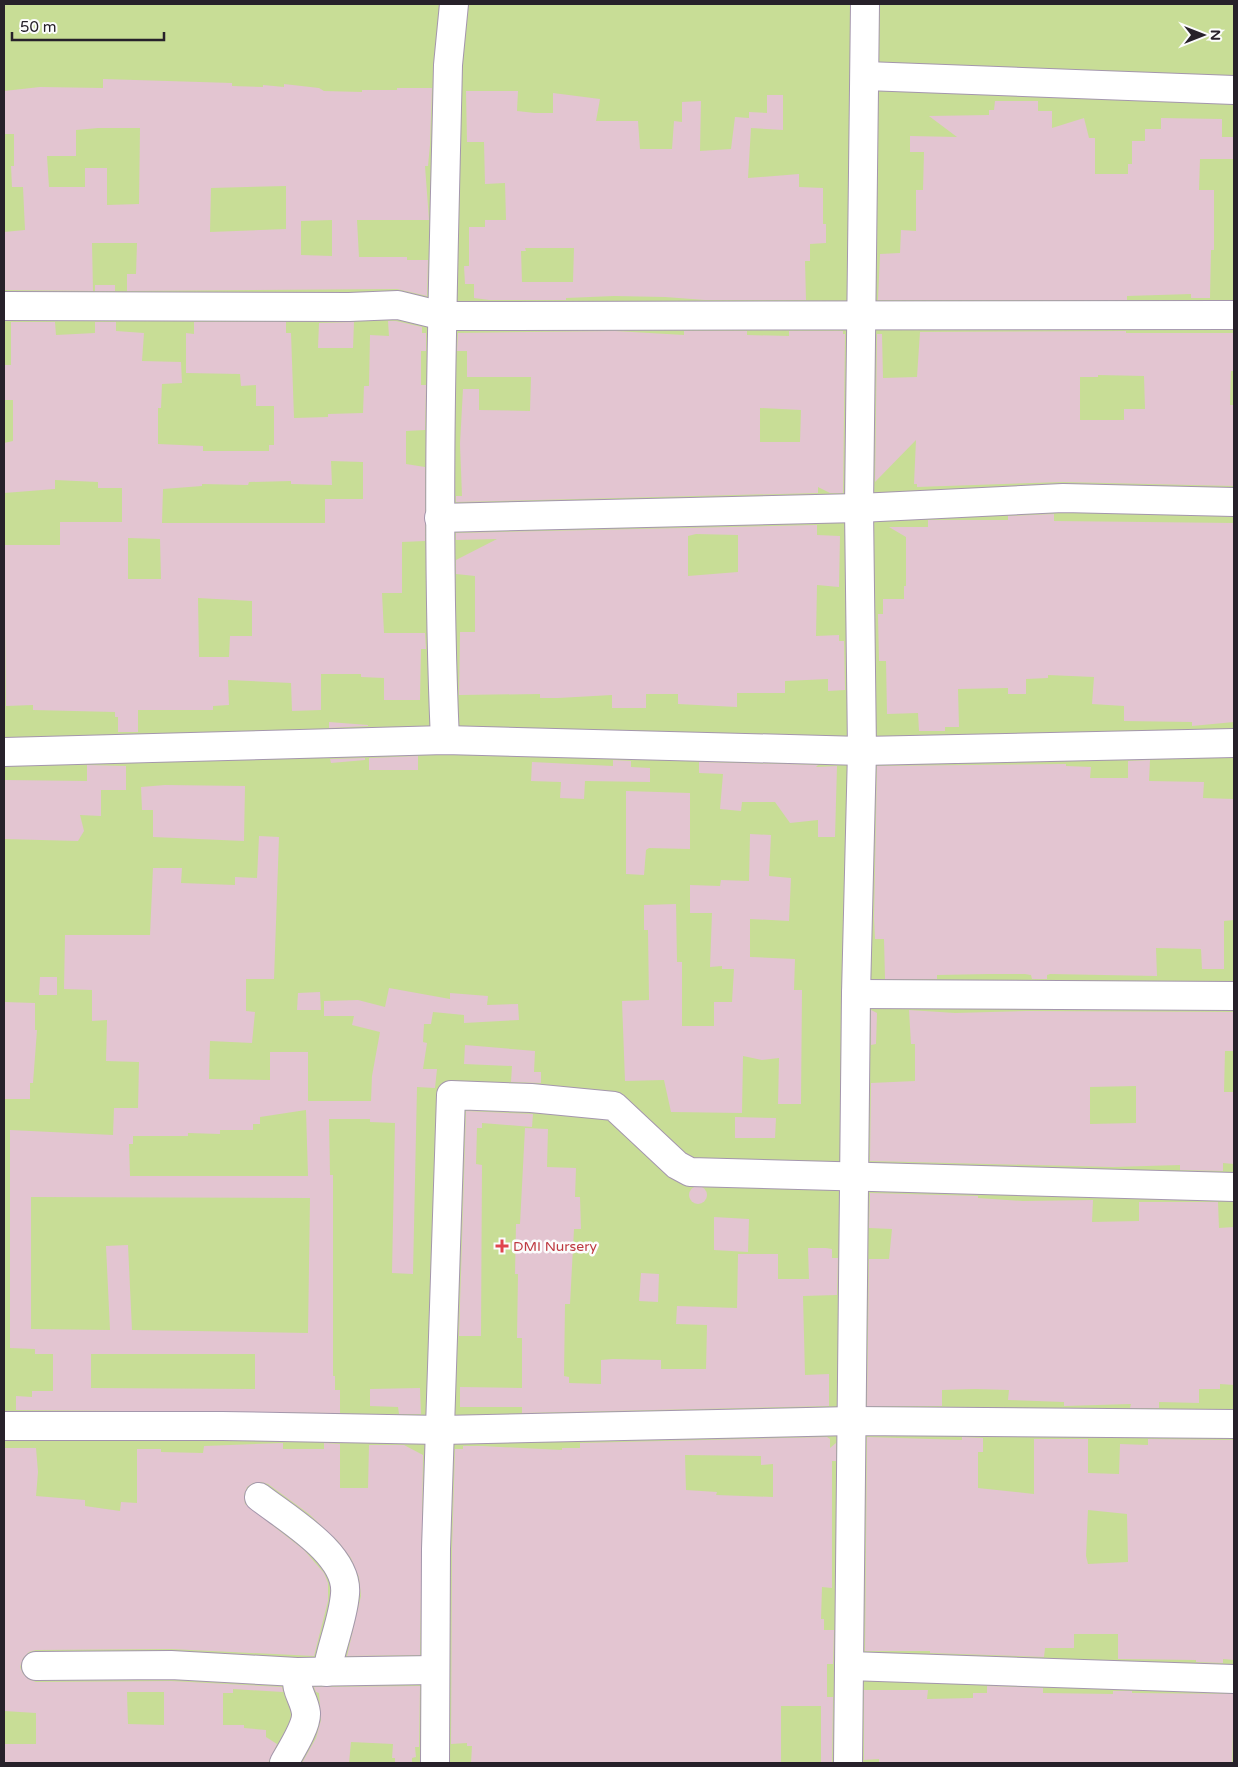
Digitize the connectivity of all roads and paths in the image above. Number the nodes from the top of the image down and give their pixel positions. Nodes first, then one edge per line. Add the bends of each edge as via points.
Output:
1 (454, 4) edge
2 (865, 4) edge
3 (866, 76) junction
4 (1234, 90) edge
5 (4, 306) edge
6 (1234, 315) edge
7 (443, 316) junction
8 (863, 316) junction
9 (1234, 502) edge
10 (859, 508) junction
11 (439, 518) junction
12 (445, 740) junction
13 (1234, 743) edge
14 (862, 751) junction
15 (4, 752) edge
16 (856, 994) junction
17 (1234, 996) edge
18 (854, 1177) junction
19 (1234, 1187) edge
20 (852, 1421) junction
21 (1234, 1424) edge
22 (4, 1426) edge
23 (441, 1430) junction
24 (259, 1497) dead end
25 (36, 1666) dead end
26 (849, 1666) junction
27 (435, 1670) junction
28 (297, 1672) junction
29 (327, 1672) junction
30 (1234, 1679) edge
31 (284, 1763) edge
32 (434, 1763) edge
33 (848, 1763) edge

1 - 7 street via 448,65
2 - 3 street
3 - 4 street
3 - 8 street
5 - 7 street via 398,305
6 - 8 street
7 - 8 street
7 - 11 street
8 - 10 street
9 - 10 street via 1063,498
10 - 11 street
10 - 14 street
11 - 12 street
12 - 14 street
12 - 15 street
13 - 14 street
14 - 16 street
16 - 17 street
16 - 18 street
18 - 19 street
18 - 20 street
18 - 23 street via 690,1172 678,1165 614,1106 451,1095
20 - 21 street
20 - 23 street
20 - 26 street
22 - 23 street
23 - 27 street
24 - 29 street via 327,1549 338,1564 346,1592
25 - 28 street via 171,1665
26 - 30 street
26 - 33 street
27 - 29 street
27 - 32 street
28 - 29 street
28 - 31 street via 298,1693 306,1718

